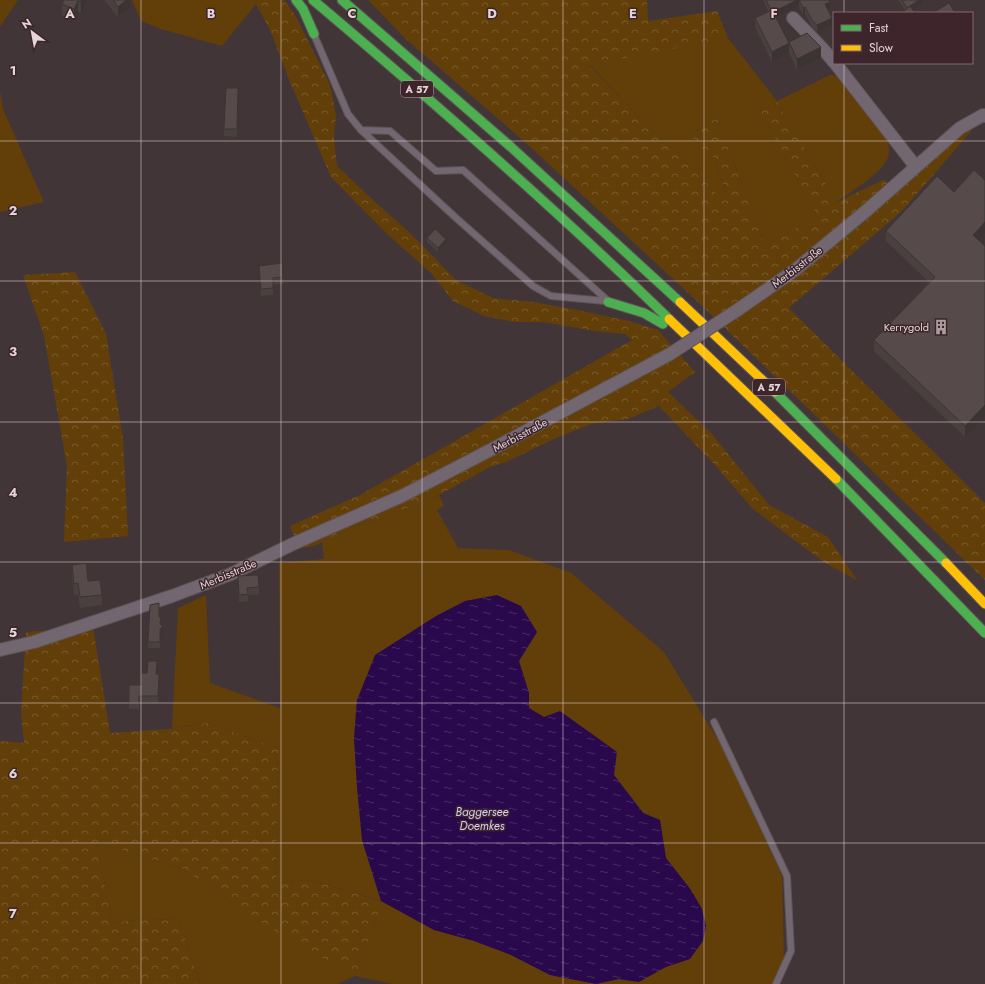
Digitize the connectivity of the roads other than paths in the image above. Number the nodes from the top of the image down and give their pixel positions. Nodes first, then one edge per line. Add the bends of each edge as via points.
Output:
1 (296, 0) edge
2 (313, 0) edge
3 (342, 0) edge
4 (793, 18) dead end
5 (314, 34) joint
6 (833, 62) edge
7 (835, 64) edge
8 (984, 116) edge
9 (361, 130) junction
10 (916, 167) junction
11 (608, 302) junction
12 (735, 383) junction
13 (985, 604) edge
14 (985, 633) edge
15 (0, 650) edge
16 (714, 722) dead end
17 (776, 984) edge

1 - 5 highway via 303,8
2 - 12 highway, A 57 via 519,180 639,290
3 - 13 highway, A 57 via 470,110 664,287 785,402
4 - 6 street
5 - 9 lane via 348,114
7 - 10 street
8 - 10 street, Merbisstraße via 960,128
9 - 11 lane via 533,286 551,296
9 - 11 lane via 390,131 436,171 462,170
10 - 15 street, Merbisstraße, bridge via 795,270 736,311 670,354 498,446 402,496 231,574 34,642
11 - 12 highway via 656,318
12 - 14 highway, A 57 via 844,487
16 - 17 lane via 787,876 792,951

